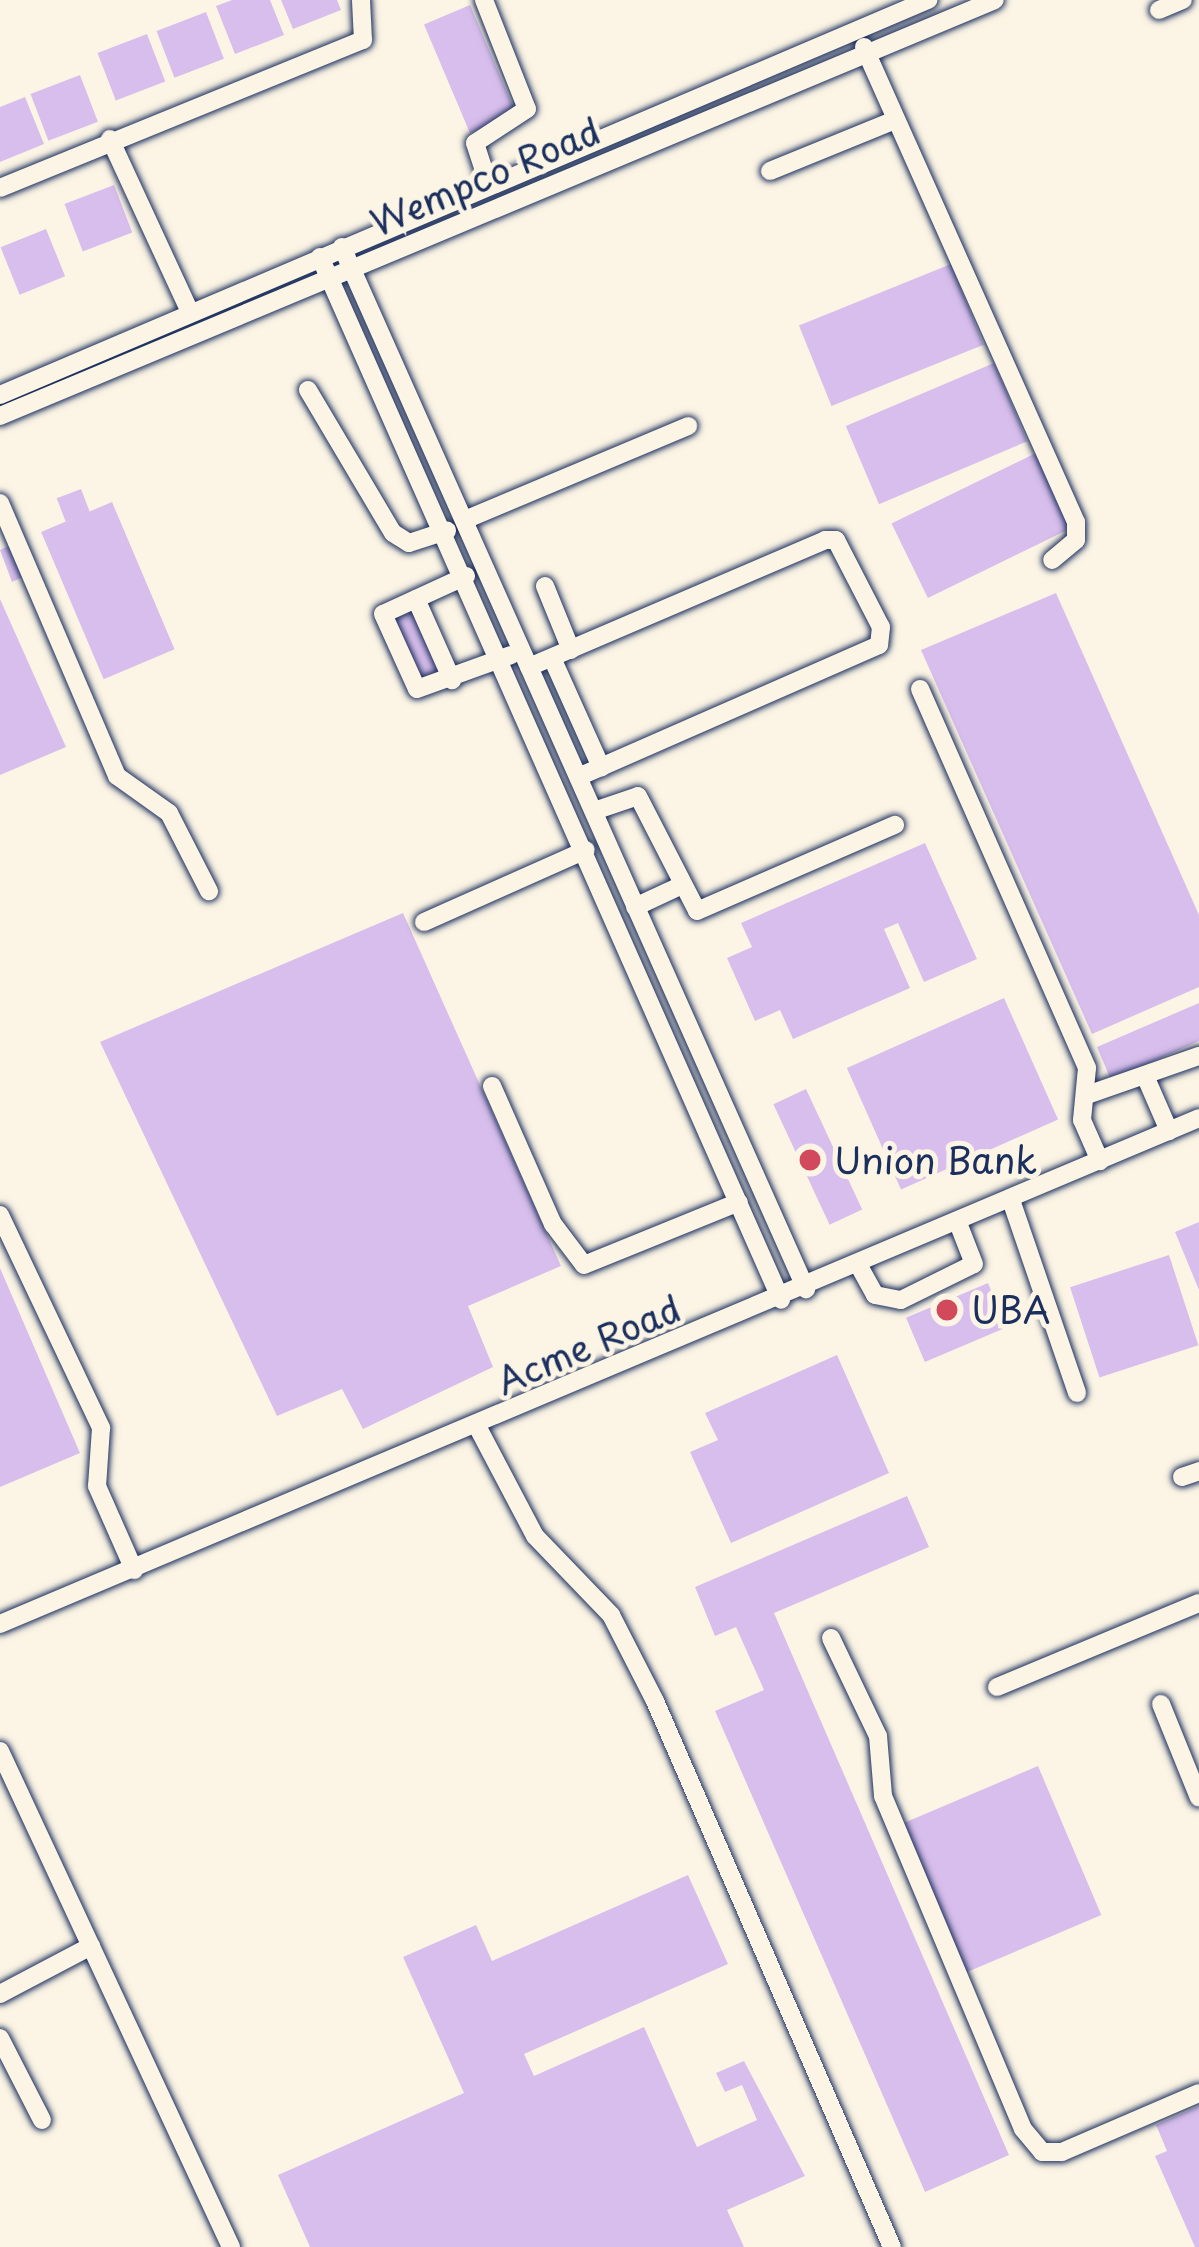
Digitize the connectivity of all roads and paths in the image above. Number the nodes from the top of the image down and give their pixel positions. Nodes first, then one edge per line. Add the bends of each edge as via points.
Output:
1 (361, 0) edge
2 (484, 0) edge
3 (928, 0) edge
4 (995, 0) edge
5 (1183, 0) edge
6 (1159, 10) dead end
7 (857, 31) junction
8 (866, 53) junction
9 (895, 120) junction
10 (110, 139) junction
11 (770, 171) dead end
12 (488, 183) junction
13 (0, 188) edge
14 (342, 247) junction
15 (320, 257) junction
16 (352, 267) junction
17 (328, 277) junction
18 (190, 312) junction
19 (308, 391) dead end
20 (0, 395) edge
21 (0, 416) edge
22 (688, 426) dead end
23 (0, 503) edge
24 (467, 519) junction
25 (447, 531) junction
26 (1052, 560) dead end
27 (466, 576) junction
28 (545, 586) dead end
29 (416, 598) junction
30 (572, 650) junction
31 (502, 658) junction
32 (526, 658) junction
33 (552, 658) junction
34 (452, 680) junction
35 (920, 689) dead end
36 (601, 767) junction
37 (579, 777) junction
38 (594, 811) junction
39 (895, 825) dead end
40 (586, 850) junction
41 (677, 887) junction
42 (209, 891) dead end
43 (634, 907) junction
44 (424, 922) dead end
45 (1199, 1056) edge
46 (1146, 1078) junction
47 (713, 1081) junction
48 (492, 1086) dead end
49 (690, 1092) junction
50 (1087, 1095) junction
51 (1199, 1118) edge
52 (1169, 1131) junction
53 (1100, 1161) junction
54 (1012, 1200) junction
55 (739, 1202) junction
56 (0, 1215) edge
57 (958, 1223) junction
58 (859, 1266) junction
59 (806, 1289) junction
60 (781, 1300) junction
61 (1077, 1393) dead end
62 (477, 1426) junction
63 (134, 1570) junction
64 (1199, 1603) edge
65 (0, 1624) edge
66 (831, 1638) dead end
67 (997, 1687) dead end
68 (1161, 1704) dead end
69 (0, 1751) edge
70 (1199, 1798) edge
71 (92, 1946) junction
72 (0, 1994) edge
73 (0, 2038) edge
74 (1199, 2093) edge
75 (43, 2120) dead end
76 (231, 2247) edge
77 (892, 2247) edge

1 - 10 street via 363,40
2 - 12 street via 527,109 475,143
3 - 7 street, Wempco Road
4 - 8 street, Wempco Road
5 - 6 street
7 - 8 street
7 - 12 street, Wempco Road
8 - 9 street
8 - 16 street, Wempco Road
9 - 11 street
9 - 26 street via 1076,522 1076,540
10 - 13 street
10 - 18 street
12 - 14 street, Wempco Road
14 - 15 street, Wempco Road
14 - 16 street
15 - 17 street
15 - 18 street, Wempco Road
16 - 17 street, Wempco Road
16 - 24 street
17 - 21 street, Wempco Road
17 - 25 street
18 - 20 street, Wempco Road
19 - 25 street via 393,533 409,543
22 - 24 street
23 - 42 street via 116,776 169,813
24 - 32 street
25 - 27 street
27 - 29 street
27 - 31 street
28 - 30 street
29 - 34 street
29 - 34 street via 383,616 417,689
30 - 33 street
30 - 36 street via 825,540 836,540 880,627 880,645
31 - 32 street
31 - 34 street
31 - 40 street
32 - 33 street
32 - 37 street
33 - 36 street
35 - 50 street via 1087,1069
36 - 37 street
37 - 38 street
38 - 41 street via 638,796
38 - 43 street
39 - 41 street via 697,911
40 - 44 street
40 - 49 street
41 - 43 street
43 - 47 street
45 - 46 street
46 - 50 street
46 - 52 street
47 - 49 street
47 - 59 street
48 - 55 street via 553,1223 584,1265
49 - 55 street
50 - 53 street via 1082,1120
51 - 52 street, Acme Road
52 - 53 street, Acme Road
53 - 54 street, Acme Road
54 - 57 street, Acme Road
54 - 61 street
55 - 60 street
56 - 63 street via 101,1428 97,1486
57 - 58 street, Acme Road
57 - 58 street via 974,1264 901,1300 874,1295
58 - 59 street, Acme Road
59 - 60 street, Acme Road
60 - 62 street, Acme Road
62 - 63 street, Acme Road
62 - 77 street via 535,1537 611,1615 655,1701
63 - 65 street, Acme Road
64 - 67 street
66 - 74 street via 878,1736 883,1796 1023,2129 1042,2152 1062,2152
68 - 70 street
69 - 71 street
71 - 72 street
71 - 76 street
73 - 75 street

